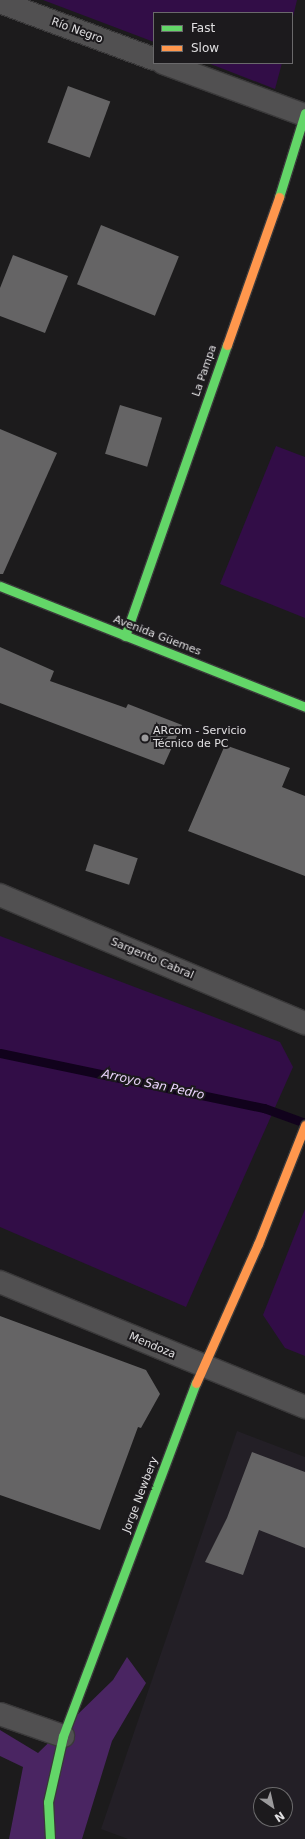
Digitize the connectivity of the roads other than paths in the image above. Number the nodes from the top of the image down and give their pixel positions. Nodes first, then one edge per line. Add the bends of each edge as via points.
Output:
1 (0, 2) edge
2 (153, 60) edge
3 (166, 64) edge
4 (305, 114) edge
5 (0, 586) edge
6 (125, 636) junction
7 (305, 707) edge
8 (0, 895) edge
9 (305, 1023) edge
10 (305, 1125) edge
11 (0, 1282) edge
12 (202, 1368) junction
13 (305, 1407) edge
14 (0, 1714) edge
15 (63, 1736) junction
16 (50, 1839) edge

1 - 2 street, Río Negro
3 - 4 street
4 - 6 street, La Pampa via 284,182
5 - 6 street, Avenida Güemes
6 - 7 street, Avenida Güemes
8 - 9 street, Sargento Cabral
10 - 12 street, Jorge Newbery
11 - 12 street, Mendoza
12 - 13 street, Mendoza
12 - 15 street, Jorge Newbery
14 - 15 street
15 - 16 street, Jorge Newbery via 48,1802

